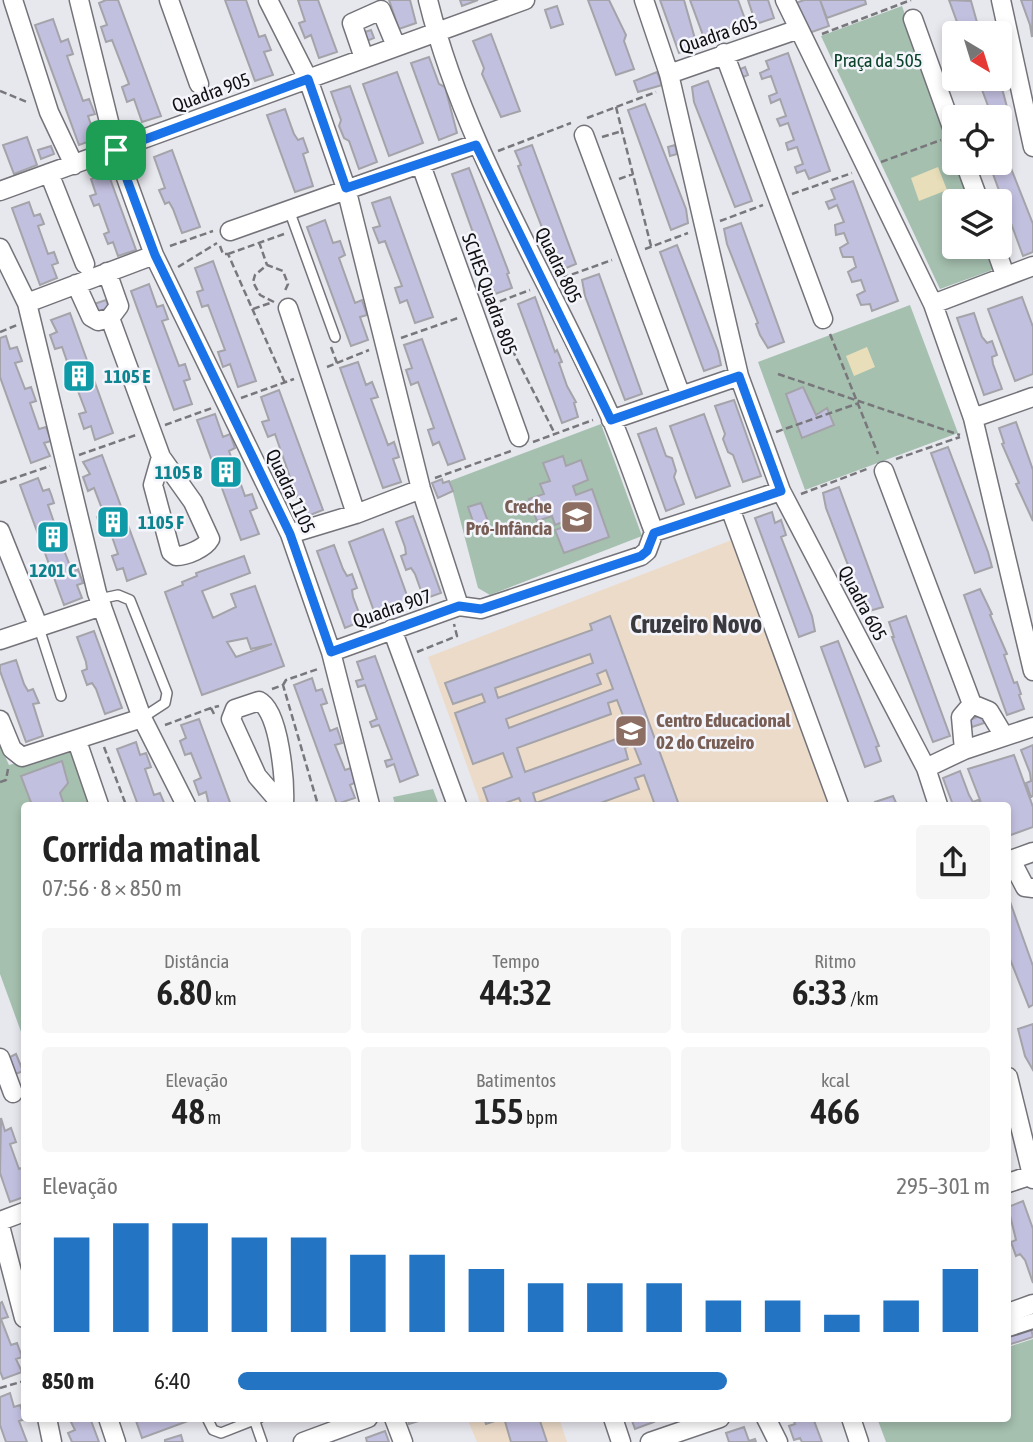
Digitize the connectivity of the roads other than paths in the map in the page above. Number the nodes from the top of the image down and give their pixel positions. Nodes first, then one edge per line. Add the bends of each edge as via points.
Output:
1 (13, 0) edge
2 (79, 0) edge
3 (169, 0) edge
4 (268, 0) edge
5 (428, 0) edge
6 (525, 0) edge
7 (644, 0) edge
8 (785, 0) edge
9 (1001, 0) edge
10 (363, 8) edge
11 (913, 19) dead end
12 (436, 33) junction
13 (799, 35) junction
14 (396, 46) junction
15 (724, 53) junction
16 (364, 58) junction
17 (669, 74) junction
18 (308, 79) junction
19 (199, 84) dead end
20 (944, 105) edge
21 (586, 138) road end
22 (476, 145) junction
23 (1033, 147) edge
24 (116, 150) junction
25 (74, 164) junction
26 (421, 165) junction
27 (49, 173) junction
28 (346, 188) junction
29 (0, 191) edge
30 (289, 209) junction
31 (221, 235) road end
32 (0, 248) edge
33 (154, 253) junction
34 (999, 259) edge
35 (85, 264) dead end
36 (1033, 266) edge
37 (107, 272) junction
38 (1005, 275) junction
39 (76, 284) junction
40 (27, 303) junction
41 (281, 303) road end
42 (933, 304) junction
43 (110, 318) junction
44 (823, 319) road end
45 (335, 337) dead end
46 (739, 376) junction
47 (681, 396) junction
48 (1033, 397) edge
49 (973, 418) junction
50 (611, 420) junction
51 (519, 437) dead end
52 (161, 457) junction
53 (884, 471) road end
54 (421, 489) junction
55 (781, 491) junction
56 (730, 508) junction
57 (356, 514) junction
58 (0, 531) edge
59 (654, 533) junction
60 (290, 534) junction
61 (100, 602) junction
62 (467, 608) junction
63 (39, 628) junction
64 (392, 629) junction
65 (0, 640) edge
66 (332, 658) junction
67 (1033, 671) edge
68 (61, 696) dead end
69 (972, 704) junction
70 (142, 718) junction
71 (0, 720) edge
72 (1033, 727) edge
73 (1004, 736) junction
74 (77, 741) junction
75 (964, 750) junction
76 (926, 768) junction
77 (98, 802) edge
78 (184, 802) edge
79 (280, 802) edge
80 (283, 802) edge
81 (369, 802) edge
82 (456, 802) edge
83 (838, 802) edge
84 (937, 802) edge
85 (1033, 852) edge
86 (1011, 859) edge
87 (1011, 864) edge
88 (1033, 888) edge
89 (0, 1058) edge
90 (1011, 1090) edge
91 (13, 1094) edge
92 (1032, 1177) edge
93 (1011, 1182) edge
94 (21, 1213) edge
95 (0, 1223) edge
96 (1033, 1304) edge
97 (21, 1306) edge
98 (1011, 1311) edge
99 (1033, 1321) edge
100 (1011, 1328) edge
101 (48, 1422) edge
102 (109, 1422) edge
103 (208, 1422) edge
104 (232, 1422) edge
105 (257, 1422) edge
106 (361, 1422) edge
107 (396, 1422) edge
108 (614, 1422) edge
109 (714, 1422) edge
110 (768, 1422) edge
111 (852, 1422) edge
112 (694, 1435) edge
113 (333, 1437) edge
114 (52, 1442) edge
115 (116, 1442) edge
116 (262, 1442) edge
117 (303, 1442) edge
118 (403, 1442) edge
119 (621, 1442) edge
120 (650, 1442) edge
121 (778, 1442) edge
122 (859, 1442) edge

1 - 25 street via 49,112
2 - 24 street
3 - 19 street
4 - 18 street
5 - 12 street, Quadra 805
6 - 12 street, Quadra 905
7 - 17 street
8 - 13 street
9 - 23 street
10 - 14 street via 381,10
10 - 16 street via 352,23
11 - 20 street
12 - 14 street, Quadra 905
12 - 22 street, Quadra 805
13 - 15 street, Quadra 605
13 - 42 street
14 - 16 street, Quadra 905
15 - 17 street, Quadra 605
15 - 44 street
16 - 18 street, Quadra 905
17 - 46 street, Quadra 605
18 - 24 street, Quadra 905
18 - 28 street
21 - 47 street
22 - 26 street
22 - 50 street, Quadra 805
24 - 25 street, Quadra 905
24 - 33 street, Quadra 1105
25 - 27 street, Quadra 905
26 - 28 street
26 - 51 street, SCHES Quadra 805
27 - 29 street, Quadra 905
27 - 35 street
28 - 30 street
28 - 54 street
30 - 31 street
30 - 45 lane
32 - 40 street
33 - 37 street
33 - 60 street, Quadra 1105
34 - 38 street
36 - 38 street
37 - 39 street
37 - 43 street via 119,306
38 - 42 street
39 - 40 street
39 - 43 street via 91,317 98,321
40 - 61 street
41 - 57 street
42 - 49 street
43 - 52 street
46 - 47 street
46 - 55 street, Quadra 605
47 - 50 street
48 - 49 street
49 - 67 street
50 - 59 street, Quadra 805
52 - 52 street via 153,485 171,552 184,556 210,539 193,502
53 - 69 street
54 - 57 street
54 - 62 street, Quadra 907
55 - 56 street
55 - 76 street, Quadra 605
56 - 59 street
56 - 83 street
57 - 60 street
58 - 63 street
59 - 62 street via 641,556
60 - 66 street, Quadra 1105
61 - 63 street
61 - 70 street
61 - 70 lane via 118,595 130,600 167,693 165,703
62 - 64 street, Quadra 907
63 - 65 street
63 - 68 lane
64 - 66 street, Quadra 907
64 - 82 street
66 - 81 street, Quadra 1105
69 - 73 street via 989,711
69 - 75 street via 961,717
70 - 74 street
70 - 78 street
71 - 74 street via 12,749 22,757
72 - 73 street
73 - 75 street
74 - 77 street
75 - 76 street
76 - 84 street, Quadra 605
79 - 80 street via 257,776 231,719 236,709 259,701 268,708 284,764
85 - 86 street
87 - 88 street via 1024,887
89 - 91 street
90 - 92 street
92 - 93 street
94 - 95 street
95 - 97 street
96 - 98 street
99 - 100 street
101 - 114 street
102 - 115 street
103 - 104 lane via 217,1432
105 - 116 lane
106 - 113 street
107 - 118 street
108 - 119 street
109 - 112 street
110 - 121 street
111 - 122 street
112 - 120 street
113 - 117 street

